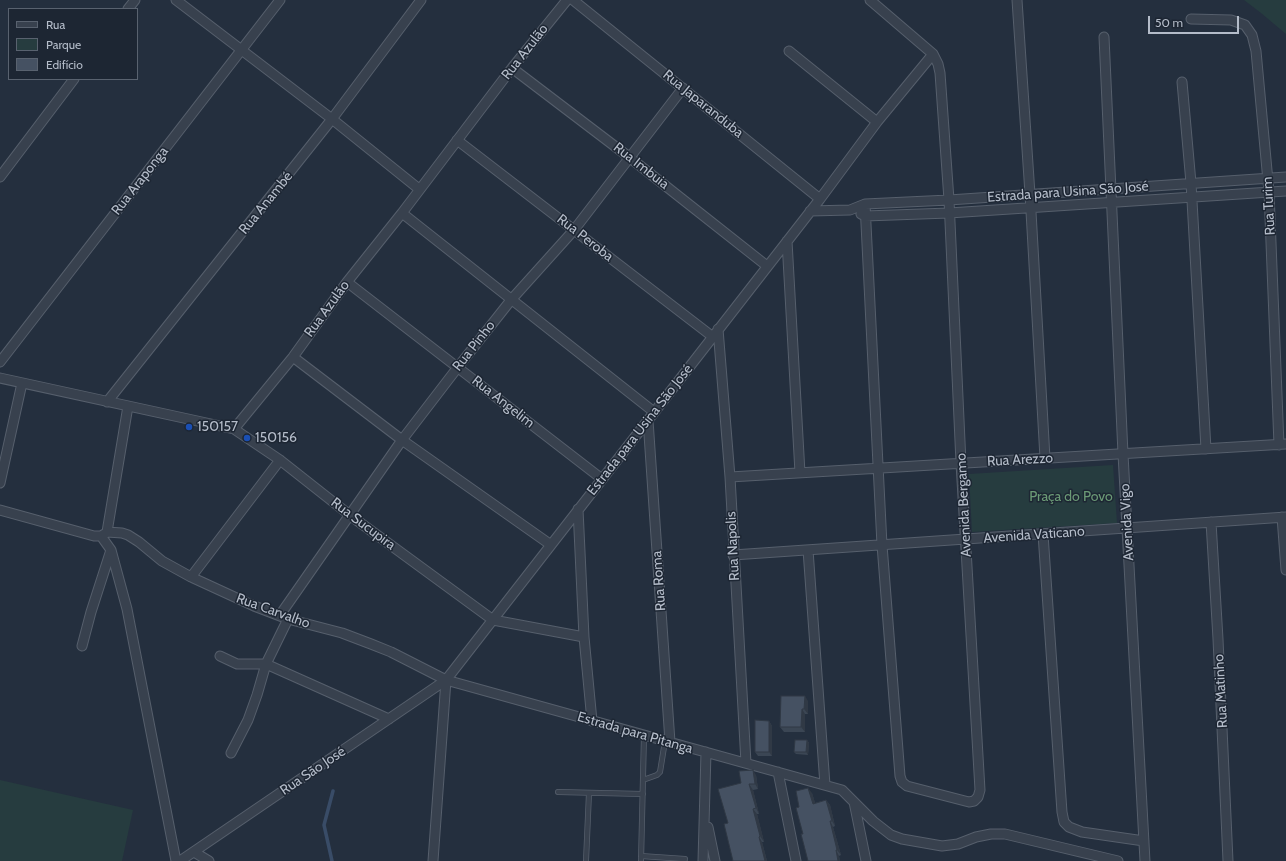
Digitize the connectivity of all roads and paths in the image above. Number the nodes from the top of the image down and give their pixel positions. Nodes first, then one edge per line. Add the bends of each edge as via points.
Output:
1 (176, 0) edge
2 (280, 0) edge
3 (421, 0) edge
4 (567, 0) edge
5 (573, 0) edge
6 (870, 0) edge
7 (1017, 0) edge
8 (1191, 18) dead end
9 (1104, 37) dead end
10 (240, 51) junction
11 (789, 51) dead end
12 (933, 54) junction
13 (512, 68) junction
14 (73, 80) edge
15 (1182, 82) dead end
16 (683, 88) junction
17 (332, 119) junction
18 (877, 122) junction
19 (457, 140) junction
20 (629, 157) junction
21 (2, 172) edge
22 (1286, 177) edge
23 (1268, 178) junction
24 (1191, 183) junction
25 (419, 189) junction
26 (1111, 189) junction
27 (1286, 191) edge
28 (1269, 192) junction
29 (1030, 194) junction
30 (1191, 197) junction
31 (820, 200) junction
32 (949, 200) junction
33 (1112, 202) junction
34 (865, 204) junction
35 (1031, 207) junction
36 (850, 210) junction
37 (810, 211) junction
38 (402, 213) junction
39 (949, 213) junction
40 (866, 216) junction
41 (574, 230) junction
42 (787, 241) junction
43 (767, 266) junction
44 (347, 282) junction
45 (511, 300) junction
46 (716, 333) junction
47 (293, 356) junction
48 (0, 362) edge
49 (458, 367) junction
50 (0, 378) edge
51 (22, 383) junction
52 (107, 402) junction
53 (128, 406) junction
54 (654, 412) junction
55 (648, 420) junction
56 (234, 429) junction
57 (402, 440) junction
58 (1282, 445) edge
59 (1206, 449) junction
60 (1123, 454) junction
61 (1045, 458) junction
62 (280, 460) junction
63 (961, 463) junction
64 (877, 468) junction
65 (800, 473) junction
66 (730, 477) junction
67 (602, 479) junction
68 (0, 482) edge
69 (578, 509) junction
70 (0, 510) edge
71 (351, 516) junction
72 (1284, 517) edge
73 (1212, 522) junction
74 (1128, 528) junction
75 (104, 534) junction
76 (1043, 534) junction
77 (966, 539) junction
78 (551, 545) junction
79 (882, 545) junction
80 (111, 550) junction
81 (808, 550) junction
82 (733, 555) junction
83 (1286, 570) edge
84 (191, 577) junction
85 (284, 617) junction
86 (493, 620) junction
87 (584, 637) junction
88 (82, 646) dead end
89 (220, 656) dead end
90 (266, 664) junction
91 (446, 680) junction
92 (389, 719) junction
93 (592, 720) junction
94 (644, 735) junction
95 (667, 741) junction
96 (706, 752) junction
97 (231, 753) dead end
98 (746, 764) junction
99 (778, 772) junction
100 (643, 780) junction
101 (825, 785) junction
102 (558, 792) dead end
103 (589, 793) junction
104 (643, 794) junction
105 (854, 802) junction
106 (705, 814) junction
107 (1144, 841) junction
108 (194, 852) junction
109 (641, 858) edge
110 (685, 859) dead end
111 (176, 861) edge
112 (180, 861) edge
113 (209, 861) edge
114 (433, 861) edge
115 (586, 861) edge
116 (704, 861) edge
117 (716, 861) edge
118 (796, 861) edge
119 (866, 861) edge
120 (1118, 861) edge
121 (1145, 861) edge
122 (1228, 861) edge

1 - 10 street
2 - 10 street, Rua Araponga
3 - 17 street, Rua Anambé
4 - 13 street, Rua Azulão
5 - 16 street, Rua Japaranduba
6 - 12 street
7 - 29 street
8 - 23 street, Rua Turim via 1231,20 1245,25 1252,35 1256,51
9 - 26 street, Avenida Vigo
10 - 17 street
10 - 48 street, Rua Araponga
11 - 18 street
12 - 18 street
12 - 32 street, Avenida Bergamo via 940,73
13 - 19 street, Rua Azulão
13 - 20 street, Rua Imbuia
14 - 21 street
15 - 24 street
16 - 20 street, Rua Pinho
16 - 31 street, Rua Japaranduba
17 - 25 street
17 - 52 street, Rua Anambé
18 - 31 street
19 - 25 street, Rua Azulão
19 - 41 street, Rua Peroba
20 - 41 street, Rua Pinho
20 - 43 street, Rua Imbuia
22 - 23 street, Estrada para Usina São José
23 - 24 street, Estrada para Usina São José
23 - 28 street, Rua Turim
24 - 26 street, Estrada para Usina São José
24 - 30 street
25 - 38 street, Rua Azulão
26 - 29 street, Estrada para Usina São José
26 - 33 street, Avenida Vigo
27 - 28 street, Estrada para Usina São José
28 - 30 street, Estrada para Usina São José
28 - 58 street, Rua Turim
29 - 32 street, Estrada para Usina São José
29 - 35 street
30 - 33 street, Estrada para Usina São José
30 - 59 street
31 - 37 street
32 - 34 street, Estrada para Usina São José
32 - 39 street, Avenida Bergamo
33 - 35 street, Estrada para Usina São José
33 - 60 street, Avenida Vigo
34 - 36 street, Estrada para Usina São José
34 - 40 street
35 - 39 street, Estrada para Usina São José
35 - 61 street
36 - 37 street, Estrada para Usina São José
36 - 40 street, Estrada para Usina São José
37 - 42 street, Estrada para Usina São José
38 - 44 street, Rua Azulão
38 - 45 street
39 - 40 street, Estrada para Usina São José
39 - 63 street, Avenida Bergamo
40 - 64 street
41 - 45 street, Rua Pinho
41 - 46 street, Rua Peroba
42 - 43 street, Estrada para Usina São José
42 - 65 street
43 - 46 street, Estrada para Usina São José
44 - 47 street, Rua Azulão
44 - 49 street, Rua Angelim
45 - 49 street, Rua Pinho
45 - 54 street
46 - 54 street, Estrada para Usina São José
46 - 66 street, Rua Napolis
47 - 56 street, Rua Azulão
47 - 57 street
49 - 57 street, Rua Pinho
49 - 67 street, Rua Angelim
50 - 51 street
51 - 52 street
51 - 68 street
52 - 53 street
53 - 56 street
53 - 75 street
54 - 55 street, Estrada para Usina São José
55 - 67 street, Estrada para Usina São José
55 - 95 street, Rua Roma
56 - 62 street, Rua Sucupira
57 - 71 street, Rua Pinho
57 - 78 street
58 - 59 street, Rua Arezzo
59 - 60 street, Rua Arezzo
60 - 61 street, Rua Arezzo
60 - 74 street, Avenida Vigo
61 - 63 street, Rua Arezzo
62 - 71 street, Rua Sucupira
62 - 84 street
63 - 64 street, Rua Arezzo
63 - 77 street, Avenida Bergamo
64 - 65 street, Rua Arezzo
64 - 79 street
65 - 66 street, Rua Arezzo
66 - 82 street, Rua Napolis
67 - 69 street, Estrada para Usina São José
69 - 78 street, Estrada para Usina São José
69 - 87 street
70 - 75 street, Rua Carvalho via 78,533 94,536
71 - 85 street, Rua Pinho
71 - 86 street, Rua Sucupira
72 - 73 street, Avenida Vaticano
72 - 83 street
73 - 74 street, Avenida Vaticano
73 - 122 street, Rua Matinho
74 - 76 street, Avenida Vaticano
74 - 107 street, Avenida Vigo
75 - 80 street
75 - 84 street, Rua Carvalho via 128,535 162,561
76 - 77 street, Avenida Vaticano
76 - 107 street via 1064,822 1082,832
77 - 79 street, Avenida Vaticano
77 - 79 street, Avenida Bergamo via 980,790 978,797 969,802 907,786 902,782
78 - 86 street, Estrada para Usina São José
79 - 81 street, Avenida Vaticano
80 - 88 street
80 - 111 street via 127,609
81 - 82 street, Avenida Vaticano
81 - 101 street
82 - 98 street, Rua Napolis
84 - 85 street, Rua Carvalho
85 - 90 street, Rua Pinho
85 - 91 street, Rua Carvalho via 371,644
86 - 87 street
86 - 91 street, Estrada para Usina São José
87 - 93 street
89 - 90 street via 237,664
90 - 92 street
90 - 97 street, Rua Pinho via 248,720
91 - 92 street, Rua São José
91 - 93 street, Estrada para Pitanga
91 - 114 street
92 - 108 street, Rua São José
93 - 94 street, Estrada para Pitanga
94 - 95 street, Estrada para Pitanga
94 - 100 lane
95 - 96 street, Estrada para Pitanga
95 - 100 lane via 660,772
96 - 98 street, Estrada para Pitanga
96 - 106 street
98 - 99 street, Estrada para Pitanga
99 - 101 street, Estrada para Pitanga
99 - 118 street
100 - 104 lane
101 - 105 street, Estrada para Pitanga via 842,790
102 - 103 lane
103 - 104 lane
103 - 115 lane
104 - 109 lane
105 - 119 street
105 - 120 street, Estrada para Pitanga via 891,835 902,839 942,846 990,834 1005,834
106 - 116 street
106 - 117 street
107 - 121 street, Avenida Vigo
108 - 112 street, Rua São José
108 - 113 street
109 - 110 lane

